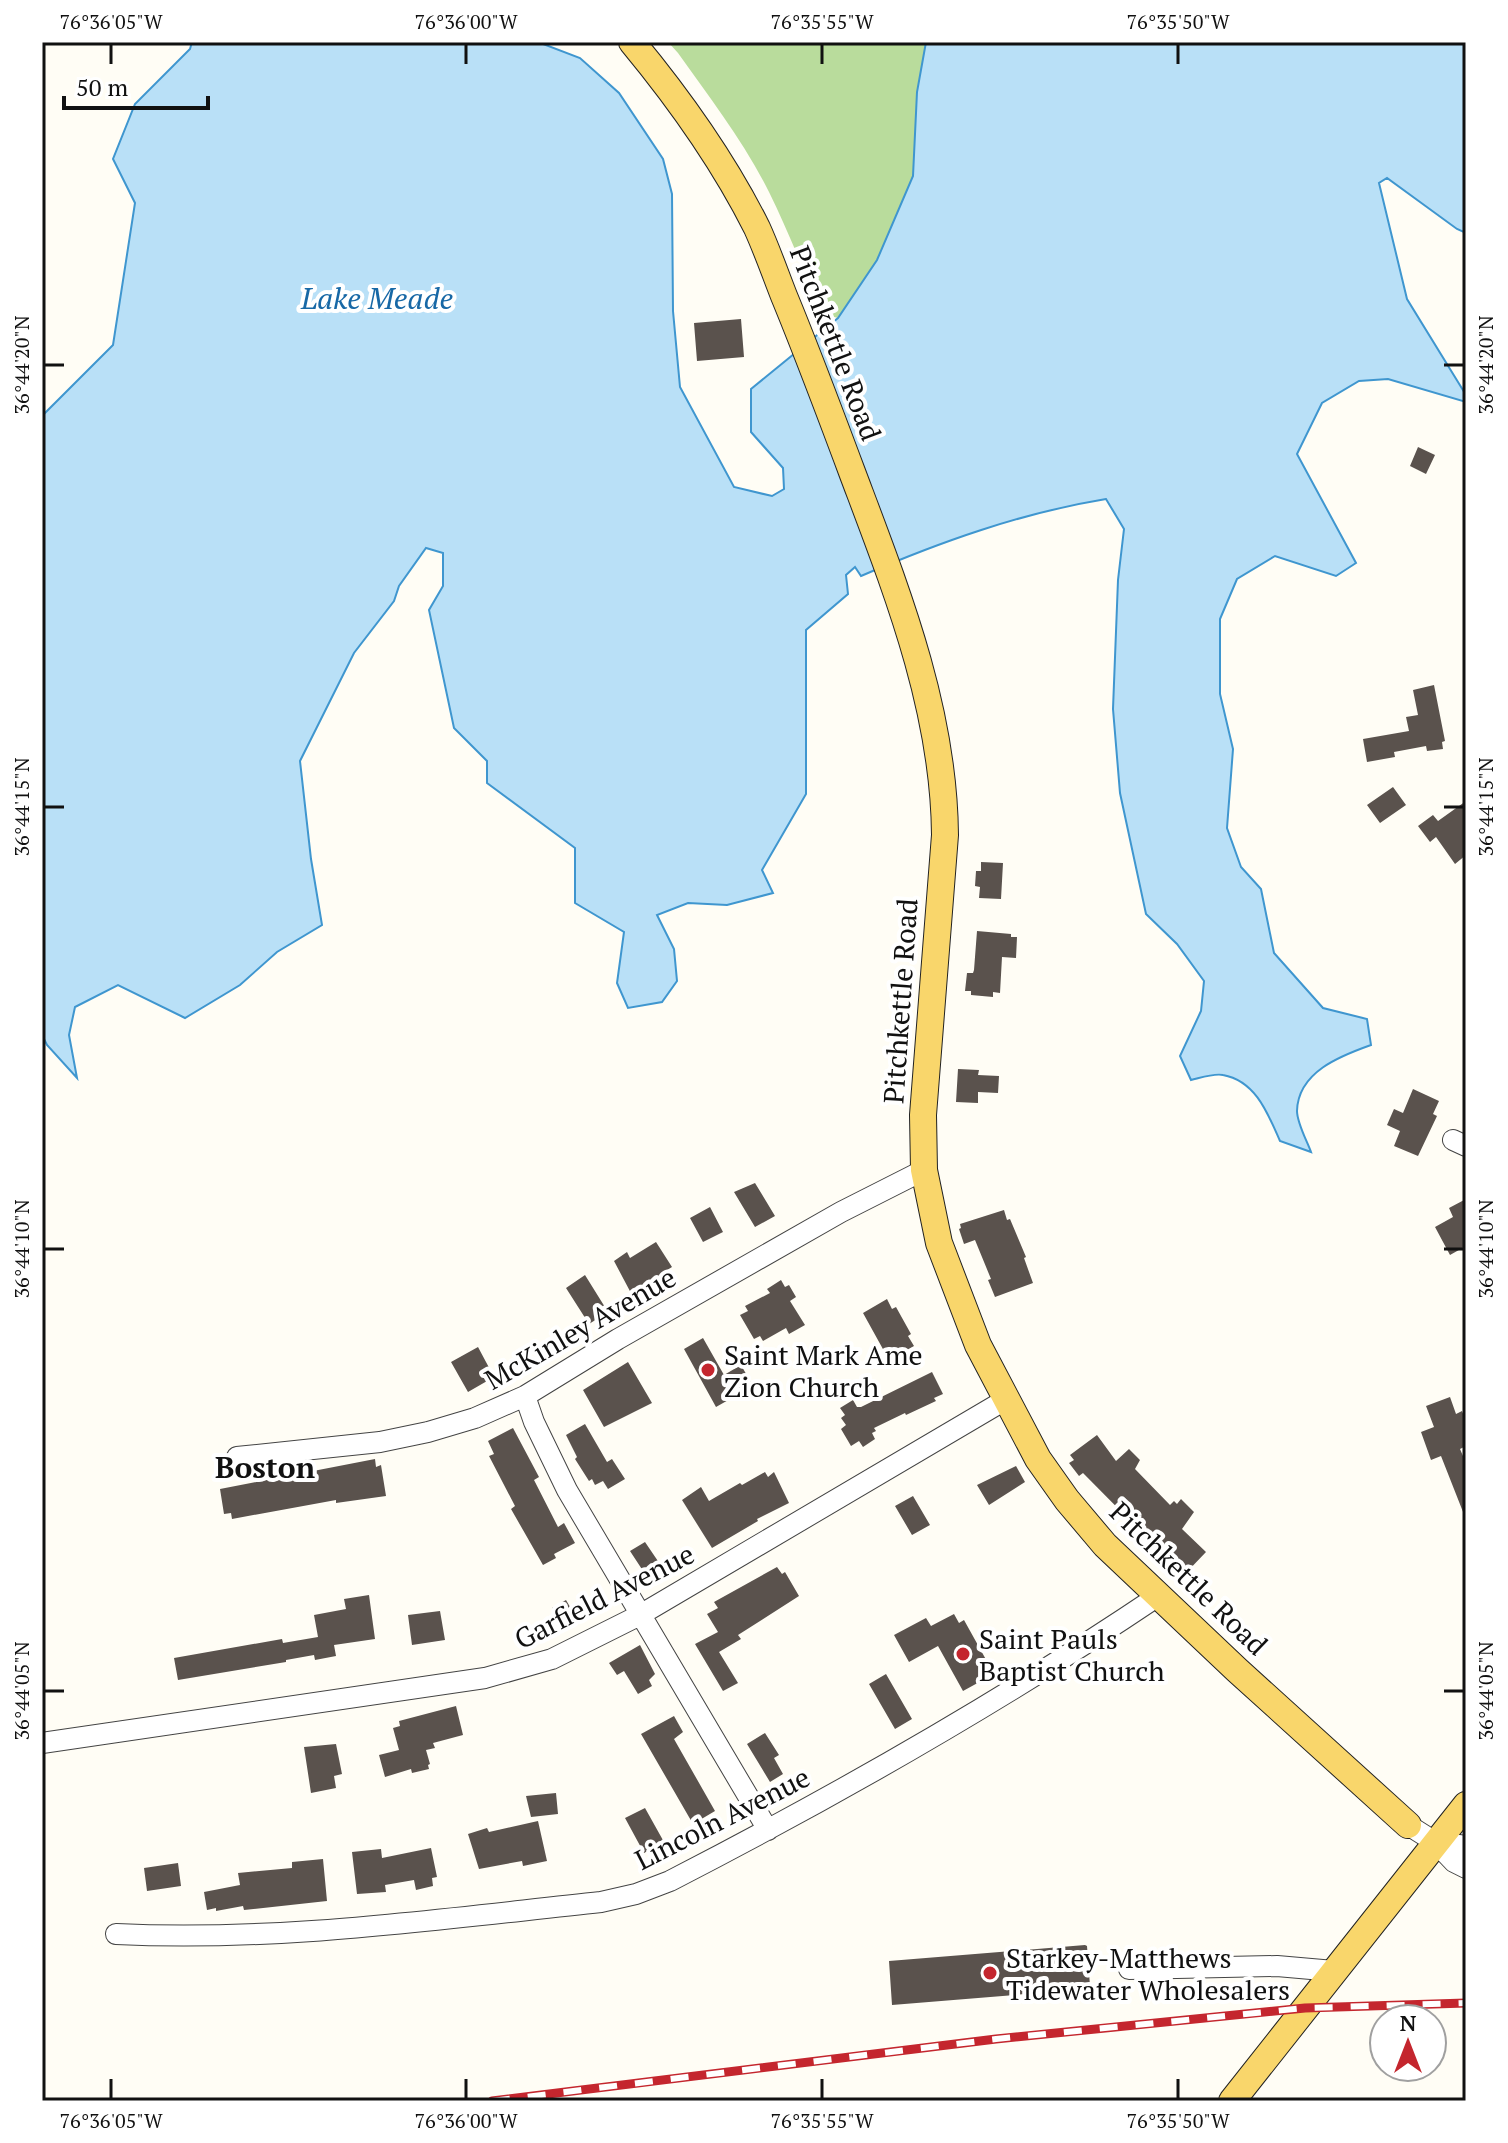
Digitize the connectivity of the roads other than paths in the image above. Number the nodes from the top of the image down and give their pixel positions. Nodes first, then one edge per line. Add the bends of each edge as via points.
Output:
1 (632, 42) edge
2 (924, 1170) junction
3 (525, 1396) junction
4 (1005, 1400) junction
5 (237, 1457) dead end
6 (1158, 1596) junction
7 (640, 1615) junction
8 (42, 1743) edge
9 (1466, 1805) edge
10 (1408, 1825) joint
11 (768, 1830) junction
12 (1435, 1842) junction
13 (1466, 1846) edge
14 (1466, 1868) edge
15 (116, 1934) dead end
16 (1129, 1969) dead end
17 (1334, 1971) junction
18 (1232, 2101) edge

1 - 2 main road, Pitchkettle Road via 729,176 758,230 891,575 930,710 945,792 945,835 923,1115
2 - 3 street, McKinley Avenue via 841,1212
2 - 4 main road, Pitchkettle Road via 939,1243
3 - 5 street, McKinley Avenue via 428,1432
3 - 7 street via 567,1490
4 - 6 main road, Pitchkettle Road via 1067,1500
4 - 7 street, Garfield Avenue
6 - 10 main road, Pitchkettle Road
6 - 11 street, Lincoln Avenue
7 - 8 street, Garfield Avenue via 552,1659 485,1678
7 - 11 street
9 - 12 main road
10 - 12 street, Pitchkettle Road
11 - 15 street, Lincoln Avenue via 670,1881 601,1902 249,1936
12 - 13 street
12 - 14 street, Pitchkettle Road
12 - 17 main road
16 - 17 street via 1277,1966
17 - 18 main road

